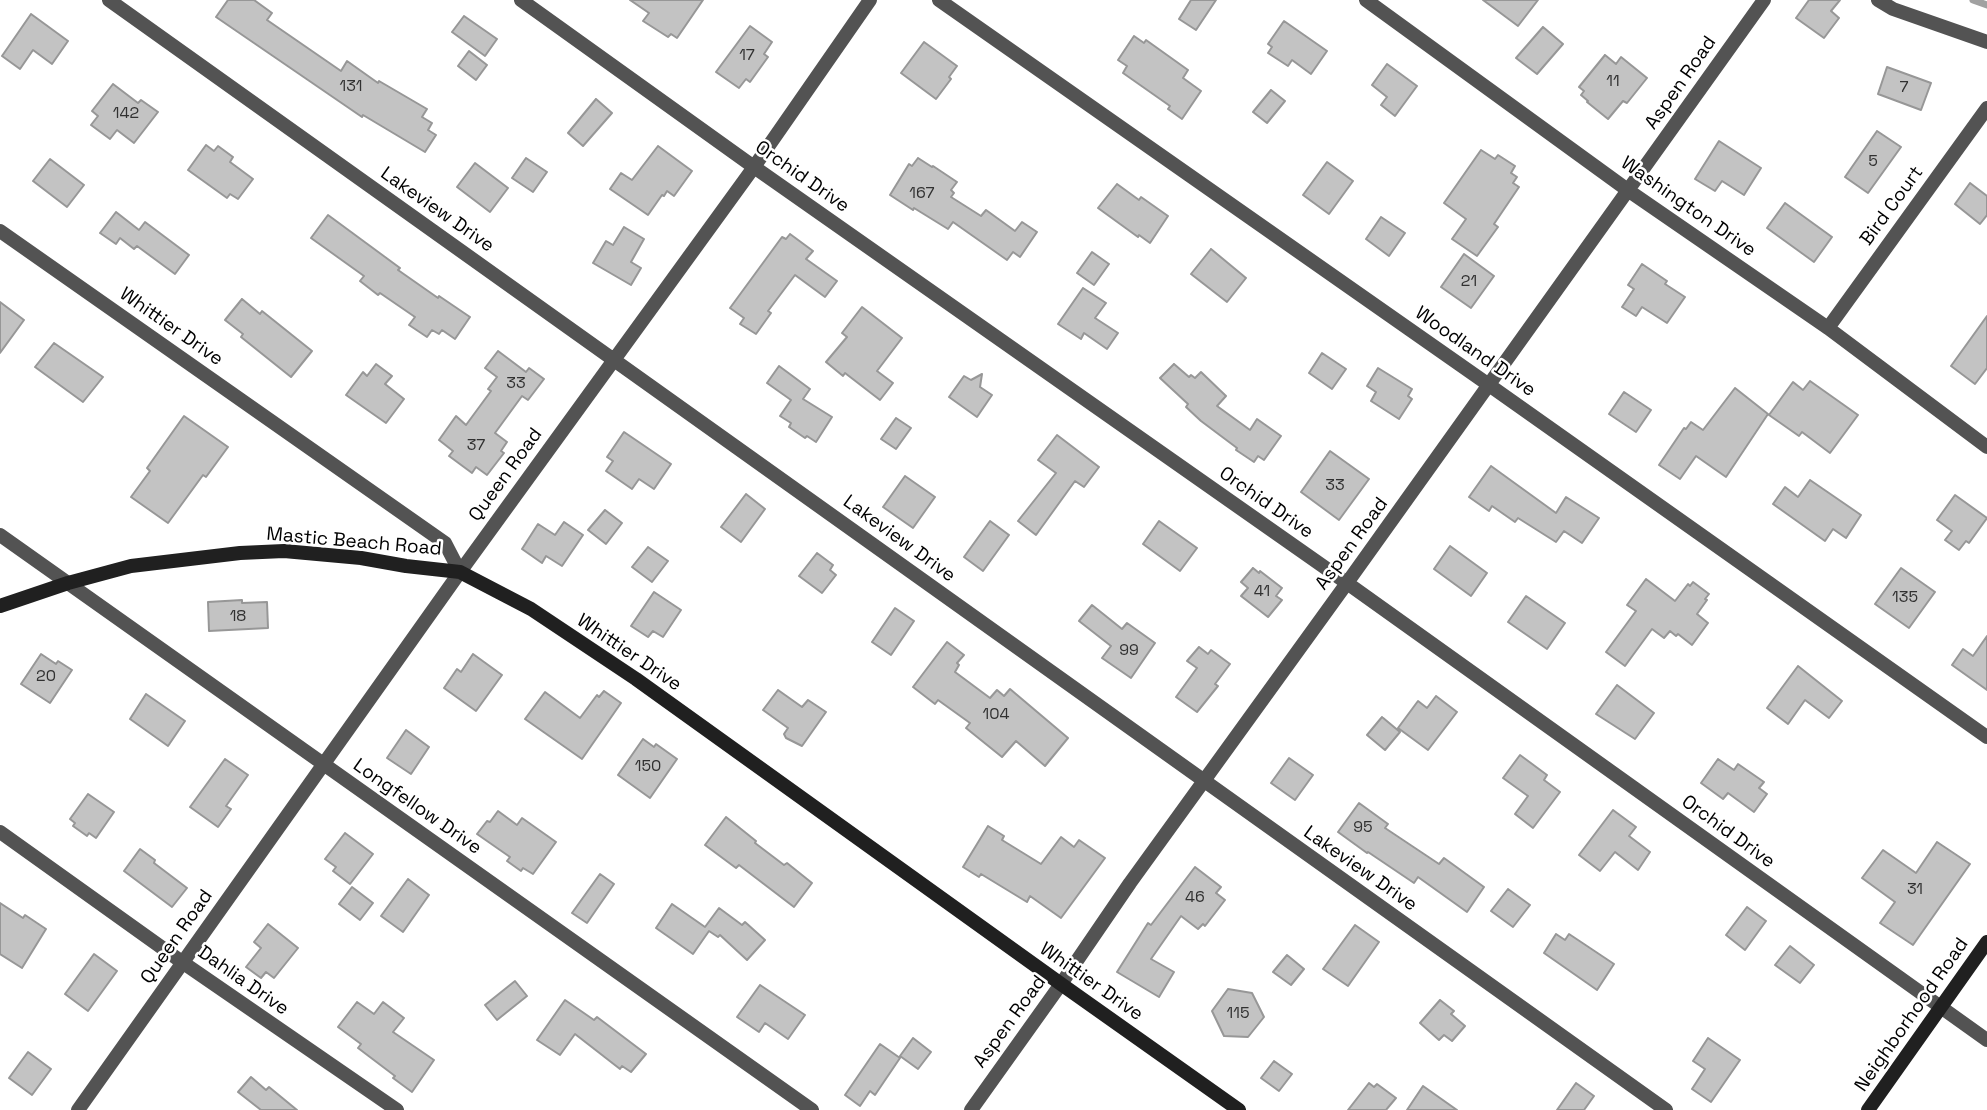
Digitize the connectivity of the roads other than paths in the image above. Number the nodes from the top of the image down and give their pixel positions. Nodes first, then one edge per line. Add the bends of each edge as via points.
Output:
1 (109, 0) edge
2 (521, 0) edge
3 (870, 0) edge
4 (939, 0) edge
5 (1366, 0) edge
6 (1764, 0) edge
7 (1878, 0) edge
8 (1987, 42) edge
9 (1987, 108) edge
10 (754, 167) junction
11 (1629, 191) junction
12 (0, 231) edge
13 (1828, 328) junction
14 (614, 359) junction
15 (1489, 385) junction
16 (1987, 447) edge
17 (0, 535) edge
18 (460, 572) junction
19 (68, 583) junction
20 (1347, 583) junction
21 (0, 606) edge
22 (1987, 737) edge
23 (324, 764) junction
24 (1204, 782) junction
25 (0, 832) edge
26 (1987, 942) edge
27 (182, 962) junction
28 (1061, 984) junction
29 (1941, 1008) junction
30 (1987, 1040) edge
31 (78, 1110) edge
32 (397, 1110) edge
33 (812, 1110) edge
34 (971, 1110) edge
35 (1239, 1110) edge
36 (1666, 1110) edge
37 (1868, 1110) edge

1 - 14 street, Lakeview Drive
2 - 10 street, Orchid Drive
3 - 10 street, Queen Road
4 - 15 street, Woodland Drive
5 - 11 street, Washington Drive
6 - 11 street, Aspen Road
7 - 8 street
9 - 13 street, Bird Court
10 - 14 street, Queen Road
10 - 20 street, Orchid Drive
11 - 13 street, Washington Drive
11 - 15 street, Aspen Road
12 - 18 street, Whittier Drive via 445,542
13 - 16 street, Washington Drive
14 - 18 street, Queen Road
14 - 24 street, Lakeview Drive
15 - 20 street, Aspen Road
15 - 22 street, Woodland Drive
17 - 19 street, Longfellow Drive
18 - 19 street, Mastic Beach Road via 284,551 131,566
18 - 23 street, Queen Road
18 - 28 street, Whittier Drive via 531,609 636,680
19 - 21 street, Mastic Beach Road
19 - 23 street, Longfellow Drive
20 - 24 street, Aspen Road
20 - 29 street, Orchid Drive
23 - 27 street, Queen Road
23 - 33 street, Longfellow Drive
24 - 28 street, Aspen Road
24 - 36 street, Lakeview Drive
25 - 27 street, Dahlia Drive
26 - 29 street, Neighborhood Road
27 - 31 street, Queen Road
27 - 32 street, Dahlia Drive
28 - 34 street, Aspen Road
28 - 35 street, Whittier Drive
29 - 30 street, Orchid Drive
29 - 37 street, Neighborhood Road

